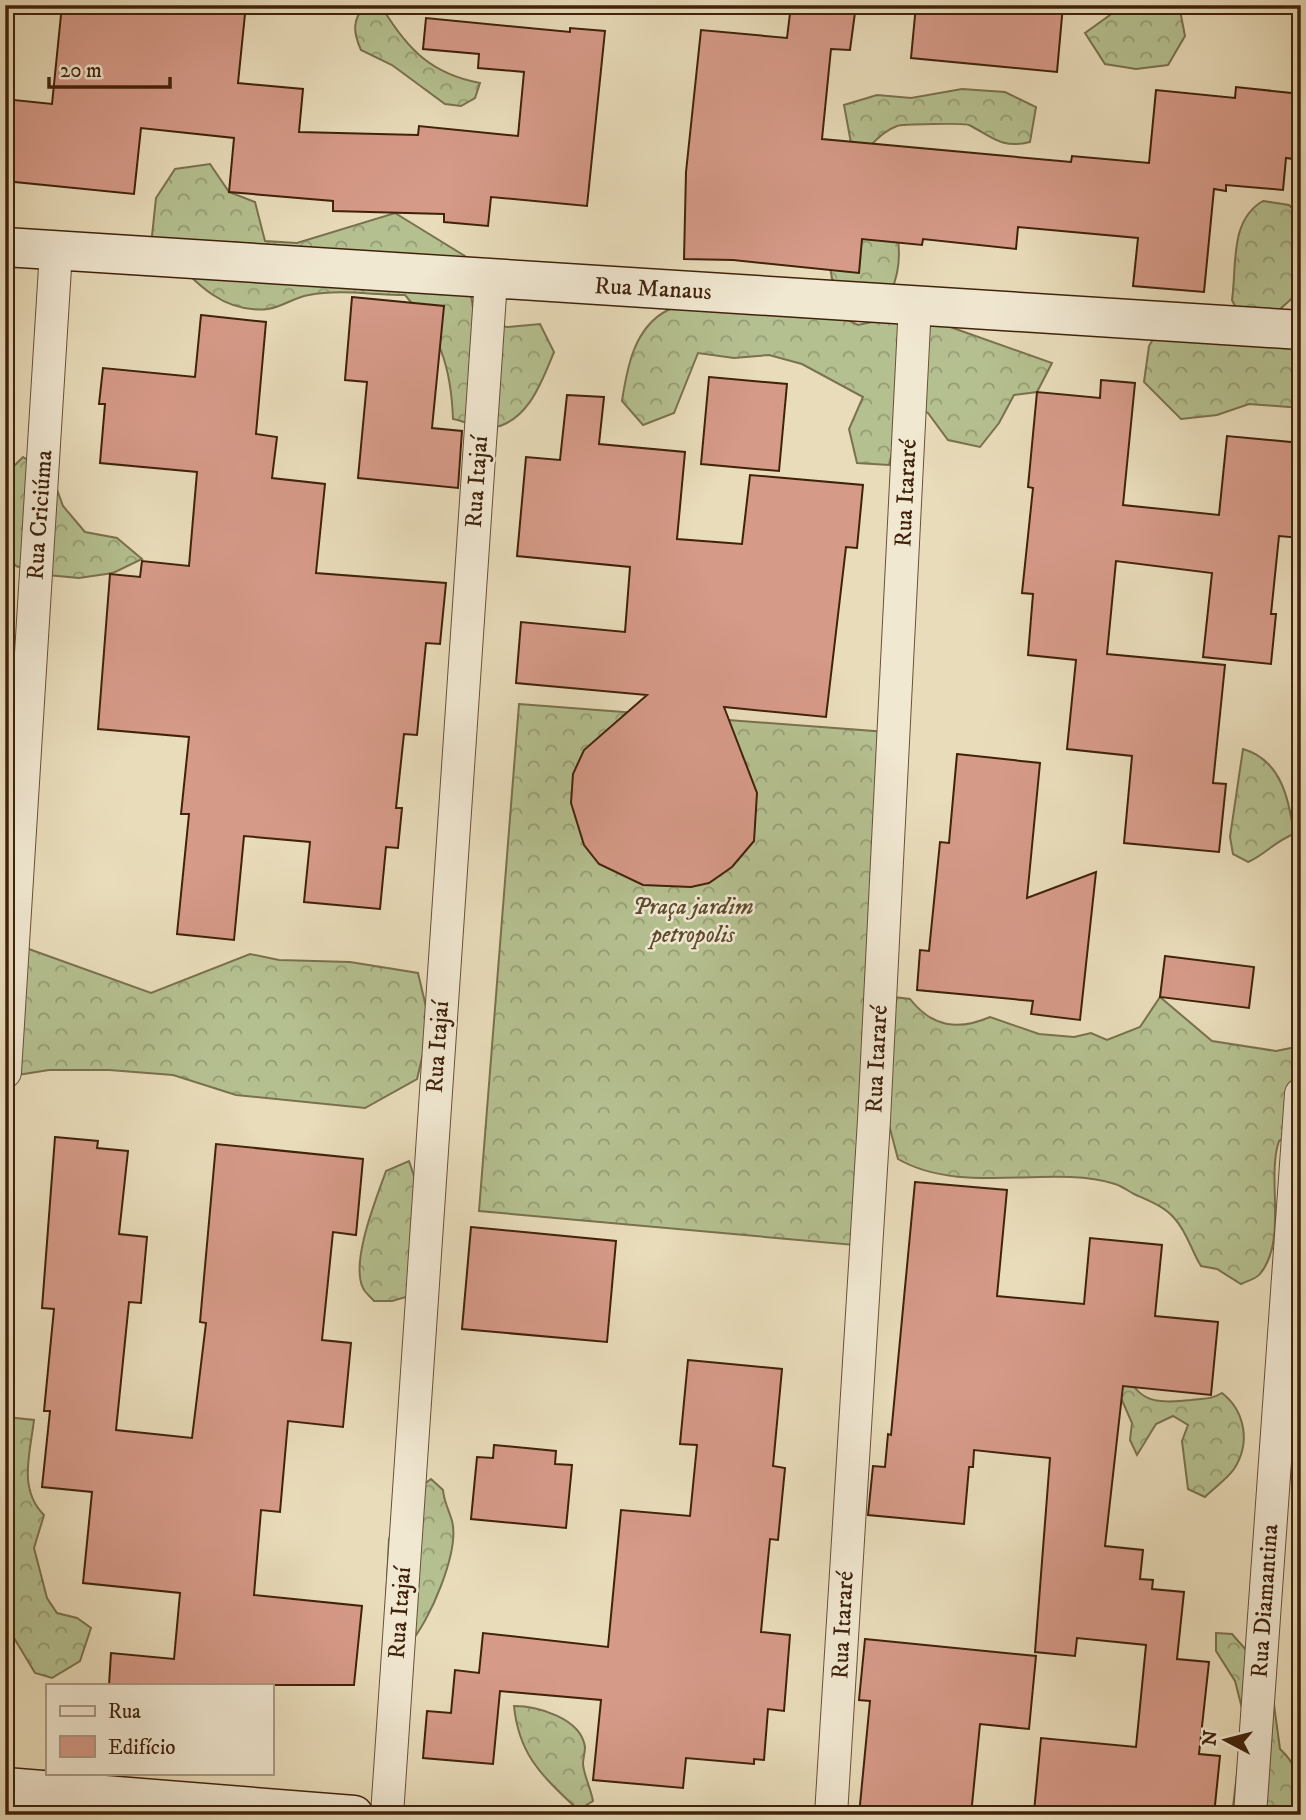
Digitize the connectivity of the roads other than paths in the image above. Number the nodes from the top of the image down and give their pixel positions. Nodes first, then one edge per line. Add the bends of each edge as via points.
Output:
1 (5, 247) edge
2 (56, 251) junction
3 (491, 280) junction
4 (915, 303) junction
5 (1301, 330) edge
6 (5, 1072) edge
7 (1301, 1094) edge
8 (5, 1787) edge
9 (355, 1815) edge
10 (387, 1815) edge
11 (831, 1815) edge
12 (1250, 1815) edge

1 - 2 street, Rua Manaus
2 - 3 street, Rua Manaus
2 - 6 street, Rua Criciúma
3 - 4 street, Rua Manaus
3 - 10 street, Rua Itajaí
4 - 5 street, Rua Manaus
4 - 11 street, Rua Itararé via 874,1120
7 - 12 street, Rua Diamantina
8 - 9 street

